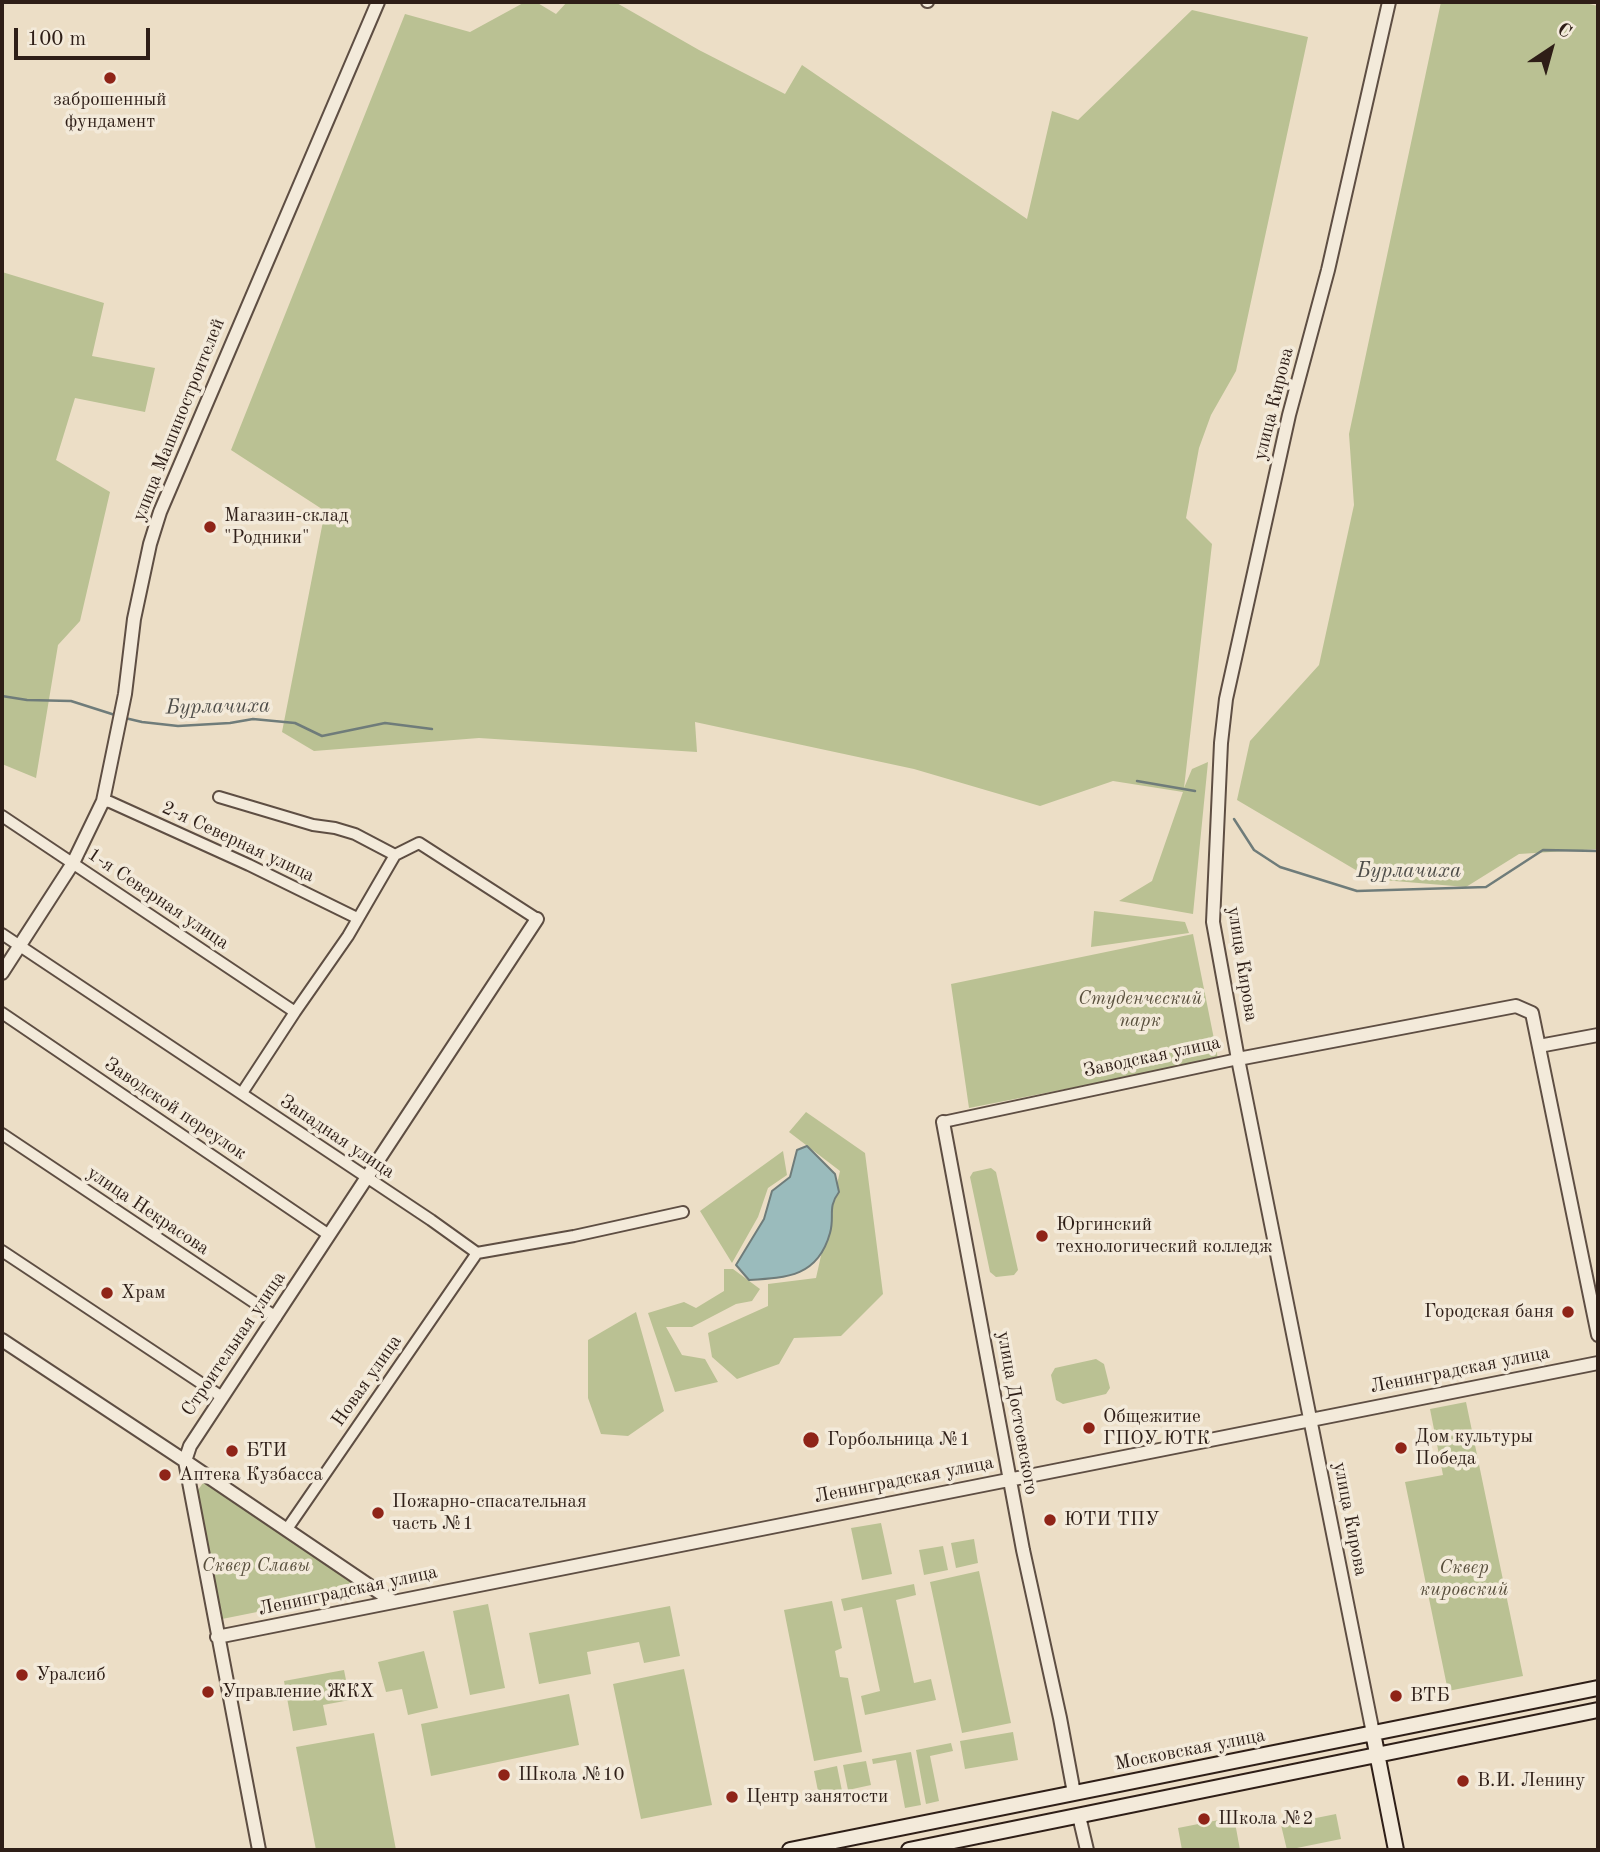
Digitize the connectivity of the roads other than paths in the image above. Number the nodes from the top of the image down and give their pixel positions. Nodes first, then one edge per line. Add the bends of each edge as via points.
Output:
1 (378, 2) edge
2 (1389, 2) edge
3 (219, 797) dead end
4 (103, 802) junction
5 (2, 816) edge
6 (395, 855) junction
7 (73, 863) junction
8 (357, 918) junction
9 (537, 919) joint
10 (2, 934) edge
11 (20, 946) junction
12 (2, 973) edge
13 (295, 1012) junction
14 (2, 1013) edge
15 (1598, 1035) edge
16 (1539, 1046) junction
17 (1238, 1059) junction
18 (242, 1093) junction
19 (943, 1122) joint
20 (2, 1134) edge
21 (367, 1178) junction
22 (684, 1212) dead end
23 (329, 1235) junction
24 (2, 1251) edge
25 (477, 1252) junction
26 (276, 1317) junction
27 (1598, 1335) edge
28 (2, 1340) edge
29 (1598, 1363) edge
30 (222, 1397) junction
31 (1311, 1420) junction
32 (185, 1461) junction
33 (1010, 1479) junction
34 (287, 1529) junction
35 (392, 1601) junction
36 (217, 1637) junction
37 (1598, 1688) edge
38 (1598, 1710) edge
39 (1373, 1733) junction
40 (1377, 1755) junction
41 (1074, 1793) junction
42 (1079, 1816) junction
43 (259, 1850) edge
44 (790, 1850) edge
45 (909, 1850) edge
46 (1087, 1850) edge
47 (1396, 1850) edge

1 - 4 street, улица Машиностроителей via 160,512 134,620 125,694
2 - 17 street, улица Кирова via 1226,699 1212,912
3 - 6 street via 355,834
4 - 7 street, улица Машиностроителей
4 - 8 street, 2-я Северная улица
5 - 7 street, 1-я Северная улица
6 - 8 street
6 - 9 street via 419,843
7 - 11 street, улица Машиностроителей
7 - 13 street, 1-я Северная улица
8 - 13 street
9 - 21 street, Строительная улица
10 - 11 street, Западная улица
11 - 12 street, улица Машиностроителей
11 - 18 street, Западная улица
13 - 18 street
14 - 23 street, Заводской переулок
15 - 16 street
16 - 17 street, Заводская улица via 1532,1013 1516,1006
16 - 27 street
17 - 19 street, Заводская улица
17 - 31 street, улица Кирова
18 - 21 street, Западная улица
19 - 33 street, улица Достоевского
20 - 26 street, улица Некрасова
21 - 23 street, Строительная улица
21 - 25 street, Западная улица
22 - 25 street
23 - 26 street, Строительная улица
24 - 30 street
25 - 34 street, Новая улица
26 - 30 street, Строительная улица
28 - 32 street
29 - 31 street, Ленинградская улица
30 - 32 street, Строительная улица
31 - 33 street, Ленинградская улица
31 - 39 street, улица Кирова
32 - 34 street
32 - 36 street
33 - 35 street, Ленинградская улица
33 - 41 street, улица Достоевского
34 - 35 street
35 - 36 street, Ленинградская улица
36 - 43 street
37 - 39 main road, Московская улица
38 - 40 main road
39 - 40 main road, улица Кирова
39 - 41 main road, Московская улица
40 - 42 main road
40 - 47 main road, улица Кирова
41 - 44 main road, Московская улица
42 - 45 main road
42 - 46 street

